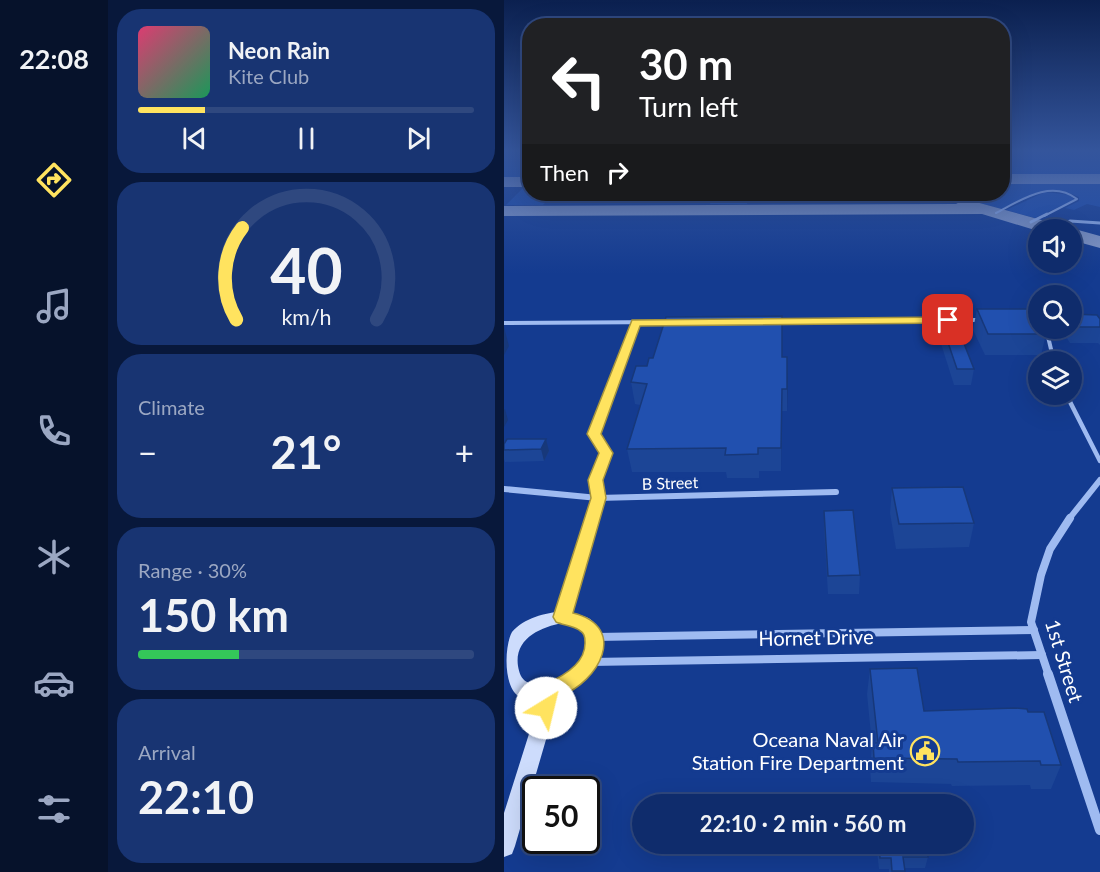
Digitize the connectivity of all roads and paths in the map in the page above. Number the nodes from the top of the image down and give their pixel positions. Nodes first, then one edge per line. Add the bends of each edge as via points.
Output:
1 (1040, 193) edge
2 (1066, 193) edge
3 (996, 213) dead end
4 (1037, 219) edge
5 (1082, 222) edge
6 (1100, 223) edge
7 (980, 320) edge
8 (636, 322) junction
9 (670, 322) edge
10 (774, 322) edge
11 (504, 323) edge
12 (1072, 405) edge
13 (1100, 461) edge
14 (1100, 480) edge
15 (504, 489) edge
16 (836, 492) dead end
17 (598, 498) junction
18 (563, 617) junction
19 (1034, 630) junction
20 (594, 637) junction
21 (505, 655) edge
22 (1042, 655) junction
23 (590, 662) junction
24 (552, 690) junction
25 (1100, 830) edge
26 (504, 846) edge

1 - 3 lane
2 - 4 lane via 1077,199
5 - 6 lane
7 - 10 lane
8 - 9 lane
8 - 11 lane
8 - 17 lane via 594,434 606,453 595,480
12 - 13 lane
14 - 19 street, 1st Street via 1050,549 1031,622
15 - 17 street, B Street
16 - 17 street, B Street
17 - 18 street
18 - 20 main road via 583,623
18 - 21 main road via 535,624 522,632
19 - 20 street, Hornet Drive
19 - 22 street, 1st Street
20 - 23 main road
21 - 24 main road via 507,676 514,684 537,692
22 - 23 street, Hornet Drive
22 - 25 street, 1st Street
23 - 24 main road via 574,679
24 - 26 main road

